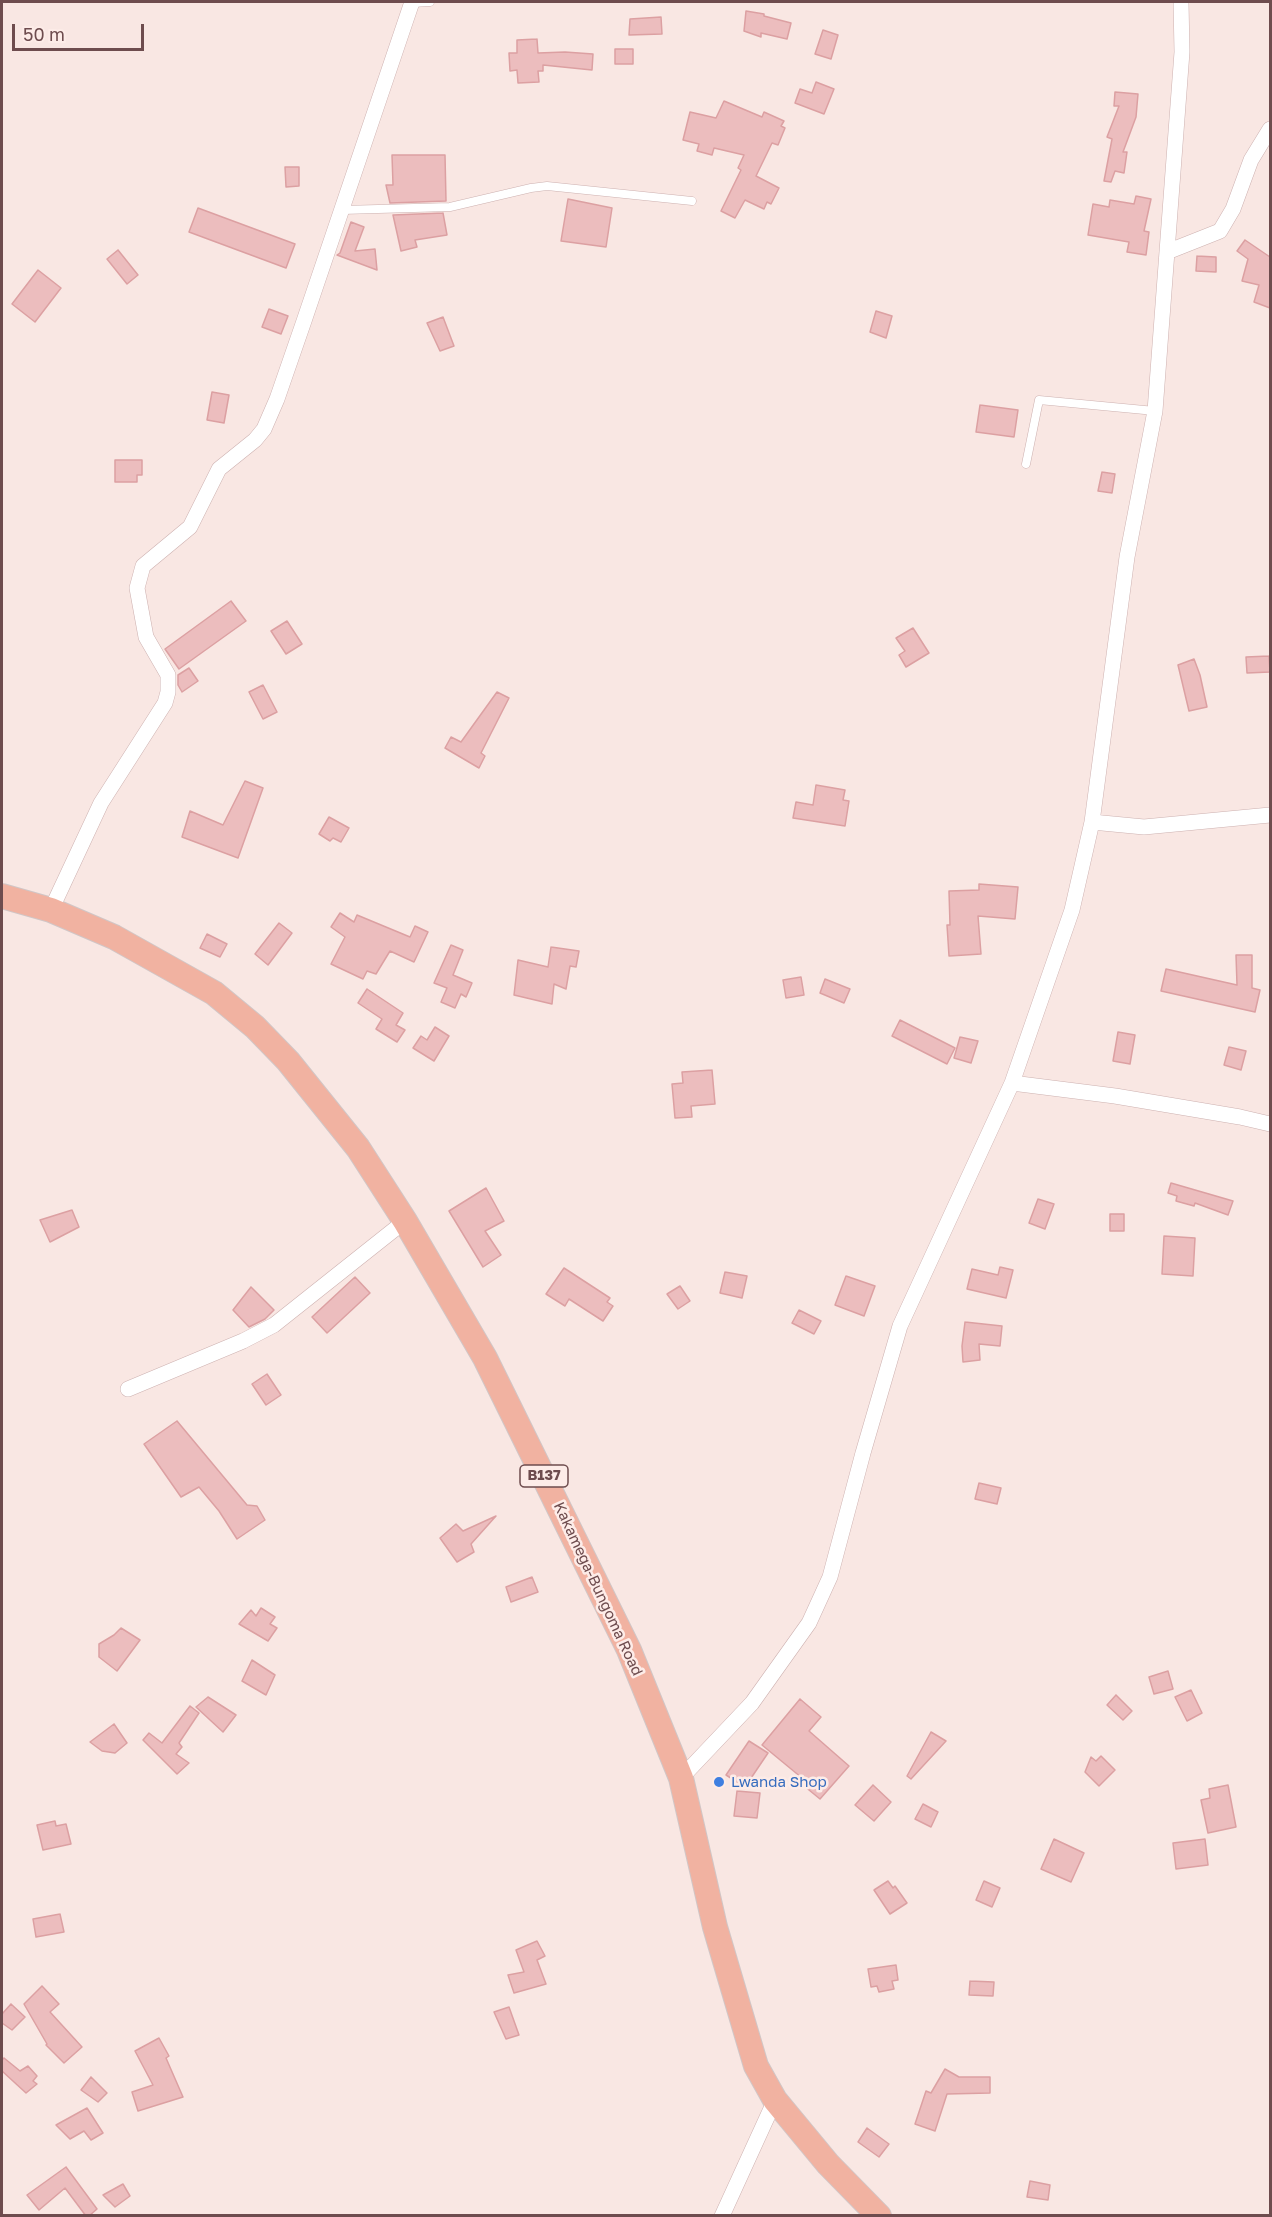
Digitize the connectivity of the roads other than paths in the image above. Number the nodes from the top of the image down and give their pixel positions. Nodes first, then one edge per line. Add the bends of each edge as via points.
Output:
1 (412, 2) edge
2 (430, 2) edge
3 (1181, 2) edge
4 (1270, 129) edge
5 (692, 201) dead end
6 (342, 210) junction
7 (1167, 252) junction
8 (1155, 411) junction
9 (1026, 464) dead end
10 (1270, 815) edge
11 (1092, 822) junction
12 (2, 896) edge
13 (51, 910) junction
14 (1012, 1083) junction
15 (1270, 1124) edge
16 (405, 1221) junction
17 (128, 1389) dead end
18 (681, 1778) junction
19 (775, 2100) junction
20 (722, 2216) edge
21 (879, 2216) edge

1 - 2 lane
1 - 6 street
3 - 7 street via 1182,52
4 - 7 street via 1251,159 1233,209 1220,231
5 - 6 lane via 547,186 450,207
6 - 13 street via 264,429 219,469 190,527 143,566 137,588 146,637 168,675 168,692 165,703 101,803
7 - 8 street
8 - 9 lane via 1039,400
8 - 11 street via 1127,557
10 - 11 street via 1144,826
11 - 14 street via 1072,910
12 - 13 main road, Kakamega-Bungoma Road / B137
13 - 16 main road, Kakamega-Bungoma Road / B137 via 114,937 214,993 255,1027 316,1093 358,1148
14 - 15 street via 1115,1096
14 - 18 street via 900,1326 830,1577 809,1623 752,1703
16 - 17 street via 274,1325
16 - 18 main road, Kakamega-Bungoma Road / B137 via 485,1358 561,1510 629,1650
18 - 19 main road, Kakamega-Bungoma Road / B137 via 715,1927 742,2023 756,2066
19 - 20 street
19 - 21 main road, Kakamega-Bungoma Road / B137 via 828,2164

